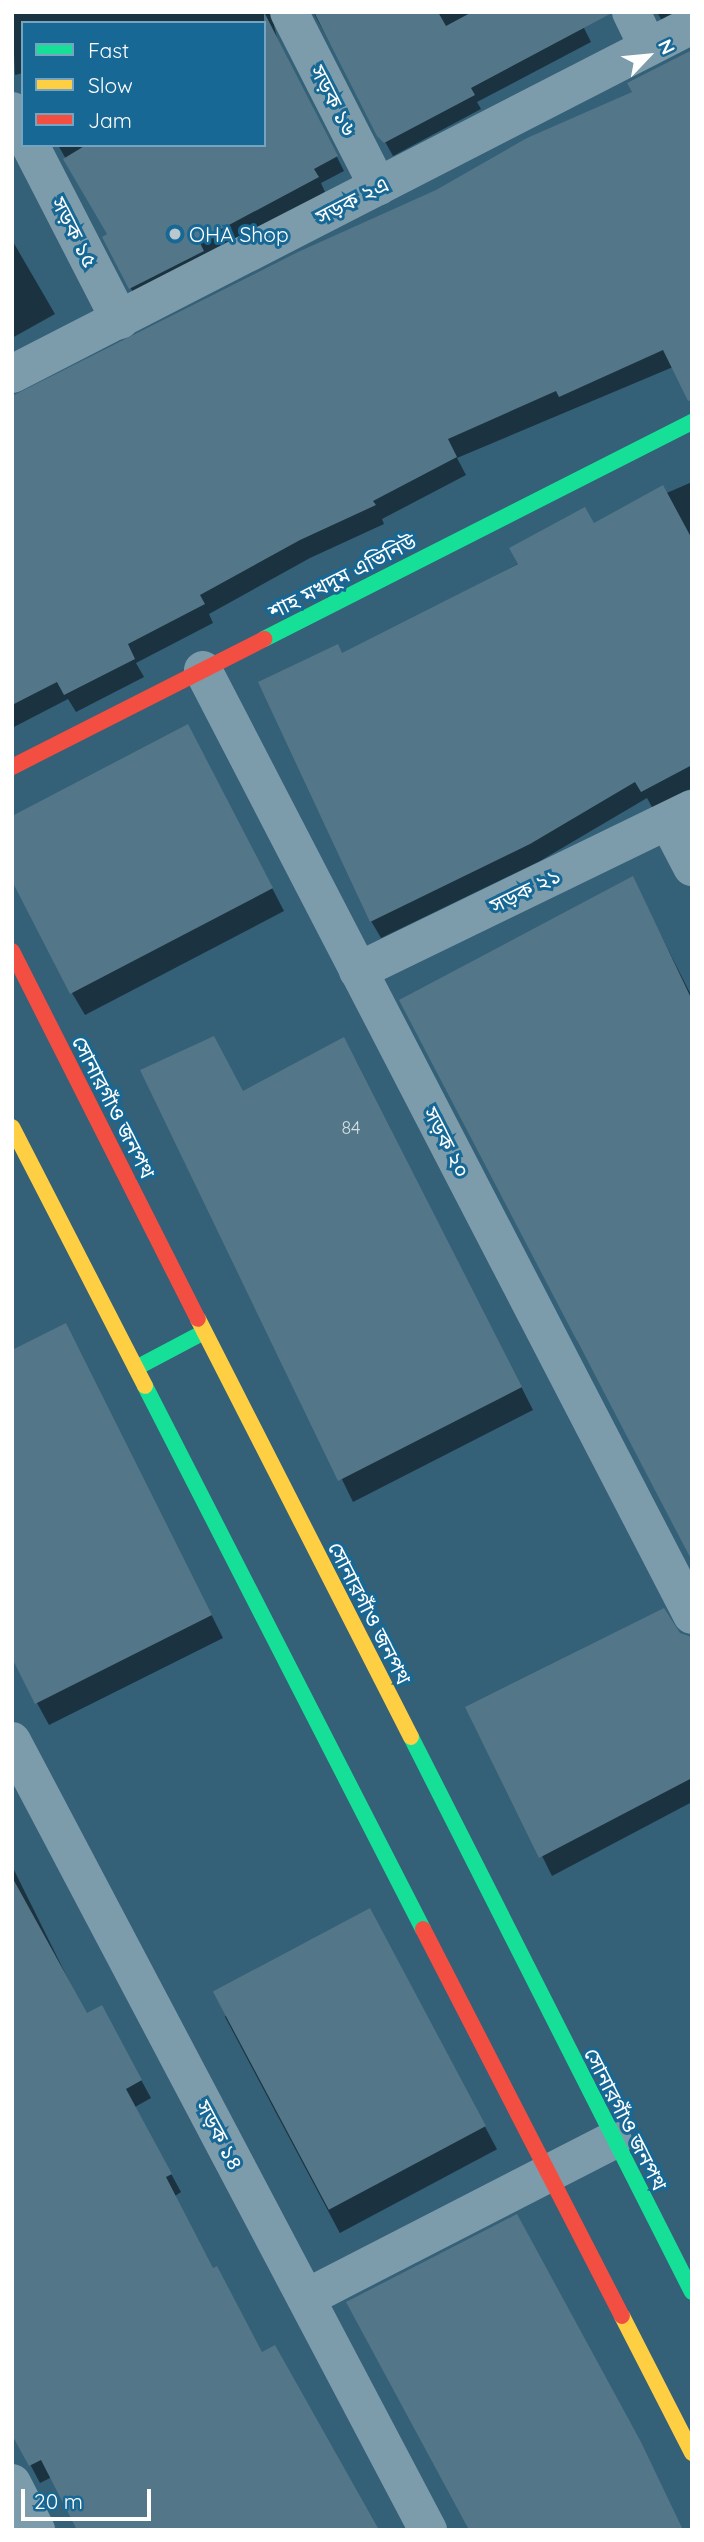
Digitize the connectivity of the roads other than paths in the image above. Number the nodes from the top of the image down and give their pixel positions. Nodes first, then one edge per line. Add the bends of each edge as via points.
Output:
1 (289, 12) edge
2 (631, 12) edge
3 (692, 25) edge
4 (648, 47) junction
5 (12, 111) edge
6 (21, 127) edge
7 (31, 147) edge
8 (378, 187) junction
9 (120, 320) junction
10 (12, 374) edge
11 (692, 422) edge
12 (203, 670) junction
13 (12, 766) edge
14 (680, 815) edge
15 (692, 867) edge
16 (12, 951) edge
17 (358, 971) junction
18 (12, 1127) edge
19 (204, 1332) junction
20 (136, 1368) junction
21 (692, 1615) edge
22 (12, 1741) edge
23 (612, 2140) junction
24 (549, 2172) junction
25 (692, 2292) edge
26 (306, 2298) junction
27 (692, 2453) edge
28 (12, 2483) edge
29 (36, 2530) edge
30 (428, 2530) edge

1 - 8 street, সড়ক ১৬
2 - 4 street
3 - 4 street, সড়ক ২এ
4 - 8 street, সড়ক ২এ
5 - 6 street
7 - 9 street, সড়ক ১৫
8 - 9 street, সড়ক ২এ
9 - 10 street, সড়ক ২এ
11 - 12 main road, শাহ মখদুম এভিনিউ
12 - 13 main road, শাহ মখদুম এভিনিউ
12 - 17 street, সড়ক ২০
14 - 15 street
14 - 17 street, সড়ক ২১
16 - 19 main road, সোনারগাঁও জনপথ
17 - 21 street, সড়ক ২০
18 - 20 main road
19 - 20 main road
19 - 23 main road, সোনারগাঁও জনপথ
20 - 24 main road
22 - 26 street, সড়ক ১৪
23 - 24 street
23 - 25 main road, সোনারগাঁও জনপথ
24 - 26 street
24 - 27 main road
26 - 30 street, সড়ক ১৪
28 - 29 street

